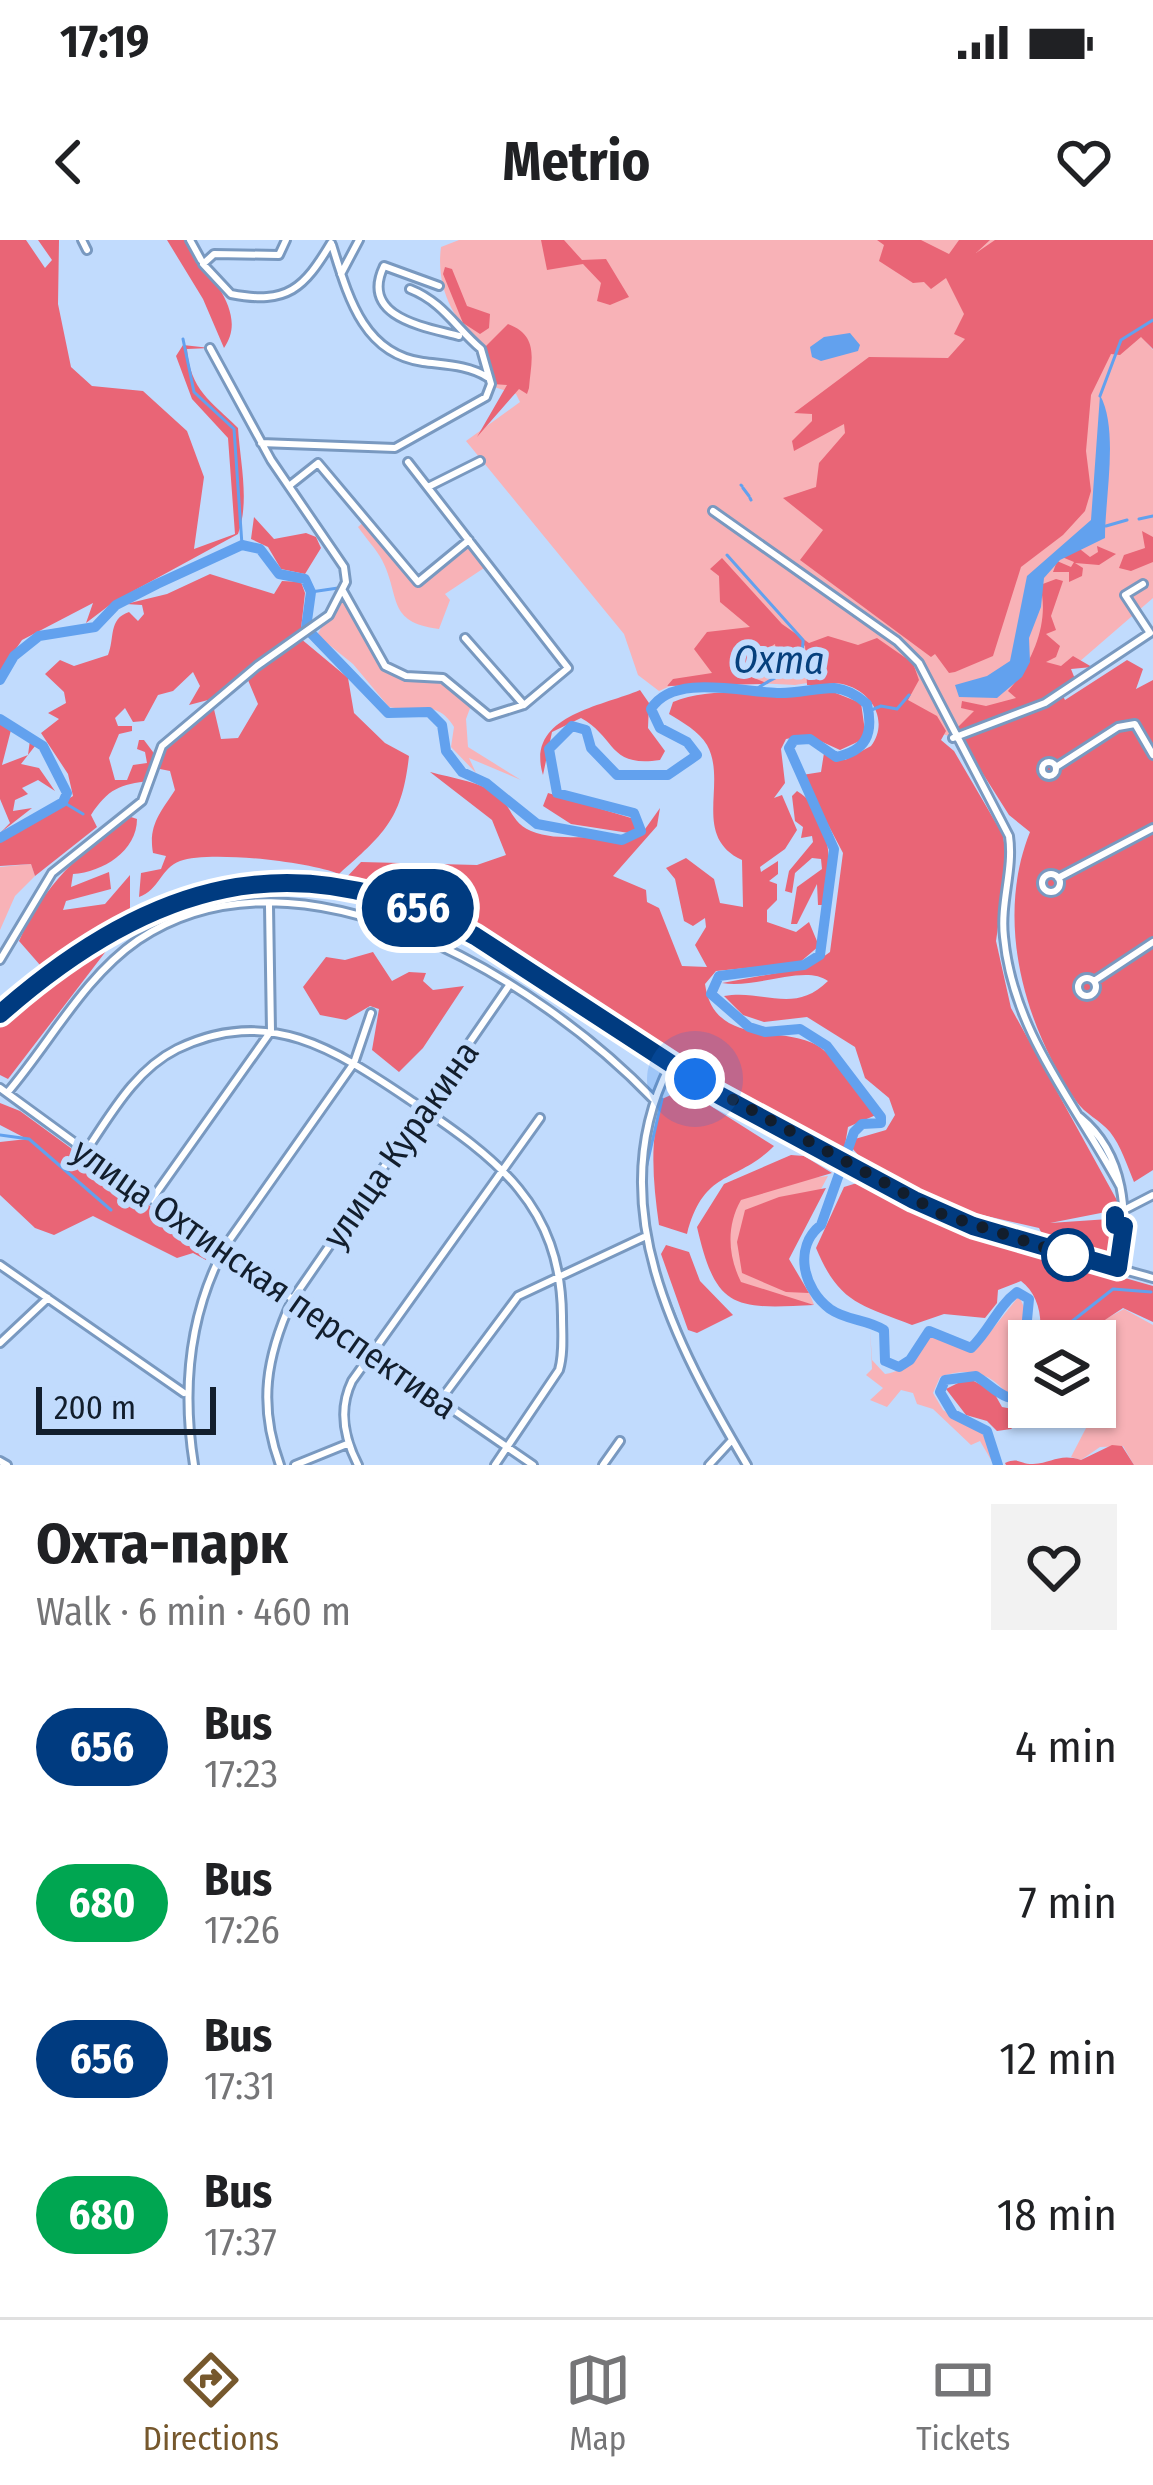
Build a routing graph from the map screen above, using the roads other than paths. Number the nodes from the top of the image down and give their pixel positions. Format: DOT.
graph roads {
  1 [pos="82,240"];
  2 [pos="190,240"];
  3 [pos="286,240"];
  4 [pos="358,240"];
  5 [pos="331,242"];
  6 [pos="87,250"];
  7 [pos="203,263"];
  8 [pos="341,274"];
  9 [pos="439,286"];
  10 [pos="410,290"];
  11 [pos="462,337"];
  12 [pos="210,348"];
  13 [pos="490,379"];
  14 [pos="261,442"];
  15 [pos="481,461"];
  16 [pos="408,463"];
  17 [pos="289,486"];
  18 [pos="428,487"];
  19 [pos="713,511"];
  20 [pos="470,540"];
  21 [pos="1143,584"];
  22 [pos="343,591"];
  23 [pos="465,638"];
  24 [pos="524,705"];
  25 [pos="953,738"];
  26 [pos="1153,754"];
  27 [pos="1056,766"];
  28 [pos="1153,828"];
  29 [pos="1058,878"];
  30 [pos="268,904"];
  31 [pos="1153,942"];
  32 [pos="0,960"];
  33 [pos="1094,981"];
  34 [pos="508,987"];
  35 [pos="371,1013"];
  36 [pos="0,1014"];
  37 [pos="271,1031"];
  38 [pos="354,1063"];
  39 [pos="671,1064"];
  40 [pos="3,1090"];
  41 [pos="652,1099"];
  42 [pos="425,1111"];
  43 [pos="540,1118"];
  44 [pos="86,1151"];
  45 [pos="503,1166"];
  46 [pos="1153,1195"];
  47 [pos="152,1199"];
  48 [pos="1124,1210"];
  49 [pos="644,1237"];
  50 [pos="223,1251"];
  51 [pos="0,1265"];
  52 [pos="1118,1268"];
  53 [pos="562,1272"];
  54 [pos="1153,1278"];
  55 [pos="48,1298"];
  56 [pos="292,1300"];
  57 [pos="0,1343"];
  58 [pos="372,1354"];
  59 [pos="186,1394"];
  60 [pos="439,1402"];
  61 [pos="732,1439"];
  62 [pos="620,1441"];
  63 [pos="347,1444"];
  64 [pos="507,1448"];
  65 [pos="194,1465"];
  66 [pos="280,1465"];
  67 [pos="295,1465"];
  68 [pos="358,1465"];
  69 [pos="495,1465"];
  70 [pos="533,1465"];
  71 [pos="603,1465"];
  72 [pos="709,1465"];
  73 [pos="747,1465"];
  1 -- 6 [label="street"];
  2 -- 7 [label="street"];
  3 -- 7 [label="street"];
  4 -- 8 [label="street"];
  5 -- 7 [label="street"];
  5 -- 8 [label="street"];
  8 -- 13 [label="street"];
  9 -- 11 [label="street"];
  10 -- 11 [label="street"];
  11 -- 13 [label="street"];
  12 -- 14 [label="street"];
  13 -- 14 [label="street"];
  14 -- 17 [label="street"];
  15 -- 18 [label="street"];
  16 -- 18 [label="street"];
  17 -- 20 [label="street"];
  17 -- 22 [label="street"];
  18 -- 20 [label="street"];
  19 -- 25 [label="street"];
  20 -- 24 [label="street"];
  21 -- 25 [label="street"];
  22 -- 24 [label="street"];
  22 -- 32 [label="street"];
  23 -- 24 [label="street"];
  25 -- 48 [label="street"];
  26 -- 27 [label="street"];
  28 -- 29 [label="street"];
  30 -- 34 [label="street"];
  30 -- 37 [label="street"];
  30 -- 40 [label="street"];
  31 -- 33 [label="street"];
  34 -- 41 [label="street"];
  34 -- 42 [label="street, улица Куракина"];
  35 -- 38 [label="street"];
  36 -- 39 [label="street"];
  37 -- 38 [label="street"];
  37 -- 44 [label="street"];
  37 -- 47 [label="street"];
  38 -- 42 [label="street"];
  38 -- 50 [label="street"];
  39 -- 41 [label="street"];
  39 -- 52 [label="street"];
  40 -- 44 [label="street, улица Охтинская перспектива"];
  41 -- 49 [label="street"];
  42 -- 45 [label="street"];
  42 -- 56 [label="street, улица Куракина"];
  43 -- 45 [label="street"];
  44 -- 47 [label="street, улица Охтинская перспектива"];
  45 -- 53 [label="street"];
  45 -- 58 [label="street"];
  46 -- 48 [label="street"];
  47 -- 50 [label="street, улица Охтинская перспектива"];
  48 -- 52 [label="street"];
  49 -- 53 [label="street"];
  49 -- 61 [label="street"];
  50 -- 56 [label="street, улица Охтинская перспектива"];
  50 -- 59 [label="street"];
  51 -- 55 [label="street"];
  52 -- 54 [label="street"];
  53 -- 60 [label="street"];
  53 -- 64 [label="street"];
  55 -- 57 [label="street"];
  55 -- 59 [label="street"];
  56 -- 58 [label="street, улица Охтинская перспектива"];
  56 -- 66 [label="street, улица Куракина"];
  58 -- 60 [label="street, улица Охтинская перспектива"];
  58 -- 63 [label="street"];
  59 -- 65 [label="street"];
  60 -- 64 [label="street, улица Охтинская перспектива"];
  61 -- 72 [label="street"];
  61 -- 73 [label="street"];
  62 -- 71 [label="street"];
  63 -- 67 [label="street"];
  63 -- 68 [label="street"];
  64 -- 69 [label="street"];
  64 -- 70 [label="street, улица Охтинская перспектива"];
}
